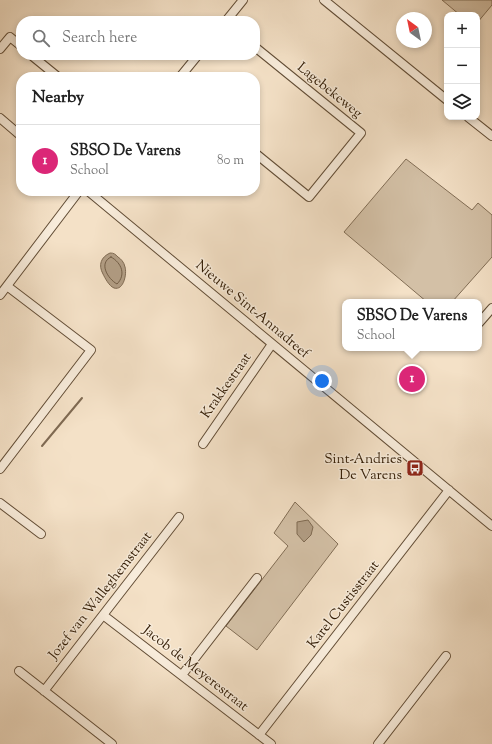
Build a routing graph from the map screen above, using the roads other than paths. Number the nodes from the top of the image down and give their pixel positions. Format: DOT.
graph roads {
  1 [pos="243,0"];
  2 [pos="324,0"];
  3 [pos="230,16"];
  4 [pos="16,42"];
  5 [pos="0,49"];
  6 [pos="260,52"];
  7 [pos="38,60"];
  8 [pos="194,60"];
  9 [pos="52,72"];
  10 [pos="184,72"];
  11 [pos="444,98"];
  12 [pos="0,118"];
  13 [pos="472,120"];
  14 [pos="16,132"];
  15 [pos="492,136"];
  16 [pos="260,157"];
  17 [pos="75,196"];
  18 [pos="96,196"];
  19 [pos="7,286"];
  20 [pos="0,295"];
  21 [pos="492,308"];
  22 [pos="482,320"];
  23 [pos="272,344"];
  24 [pos="202,444"];
  25 [pos="0,469"];
  26 [pos="449,490"];
  27 [pos="0,503"];
  28 [pos="179,517"];
  29 [pos="492,526"];
  30 [pos="41,534"];
  31 [pos="257,578"];
  32 [pos="103,615"];
  33 [pos="446,656"];
  34 [pos="19,671"];
  35 [pos="182,675"];
  36 [pos="44,691"];
  37 [pos="259,735"];
  38 [pos="112,744"];
  39 [pos="271,744"];
  40 [pos="378,744"];
  1 -- 3 [label="street"];
  2 -- 11 [label="street"];
  4 -- 5 [label="street"];
  6 -- 16 [label="street, Lagebekeweg"];
  7 -- 9 [label="street"];
  8 -- 10 [label="street"];
  12 -- 14 [label="street"];
  13 -- 15 [label="street"];
  17 -- 19 [label="street"];
  18 -- 23 [label="street, Nieuwe Sint-Annadreef"];
  19 -- 20 [label="street"];
  19 -- 25 [label="street"];
  21 -- 22 [label="street"];
  23 -- 24 [label="street, Krakkestraat"];
  23 -- 26 [label="street, Nieuwe Sint-Annadreef"];
  26 -- 29 [label="street, Nieuwe Sint-Annadreef"];
  26 -- 37 [label="street, Karel Custisstraat"];
  27 -- 30 [label="street"];
  28 -- 32 [label="street, Jozef van Walleghemstraat"];
  31 -- 35 [label="street"];
  32 -- 35 [label="street, Jacob de Meyerestraat"];
  32 -- 36 [label="street, Jozef van Walleghemstraat"];
  33 -- 40 [label="street"];
  34 -- 36 [label="street"];
  35 -- 37 [label="street, Jacob de Meyerestraat"];
  36 -- 38 [label="street"];
  37 -- 39 [label="street, Jacob de Meyerestraat"];
}
